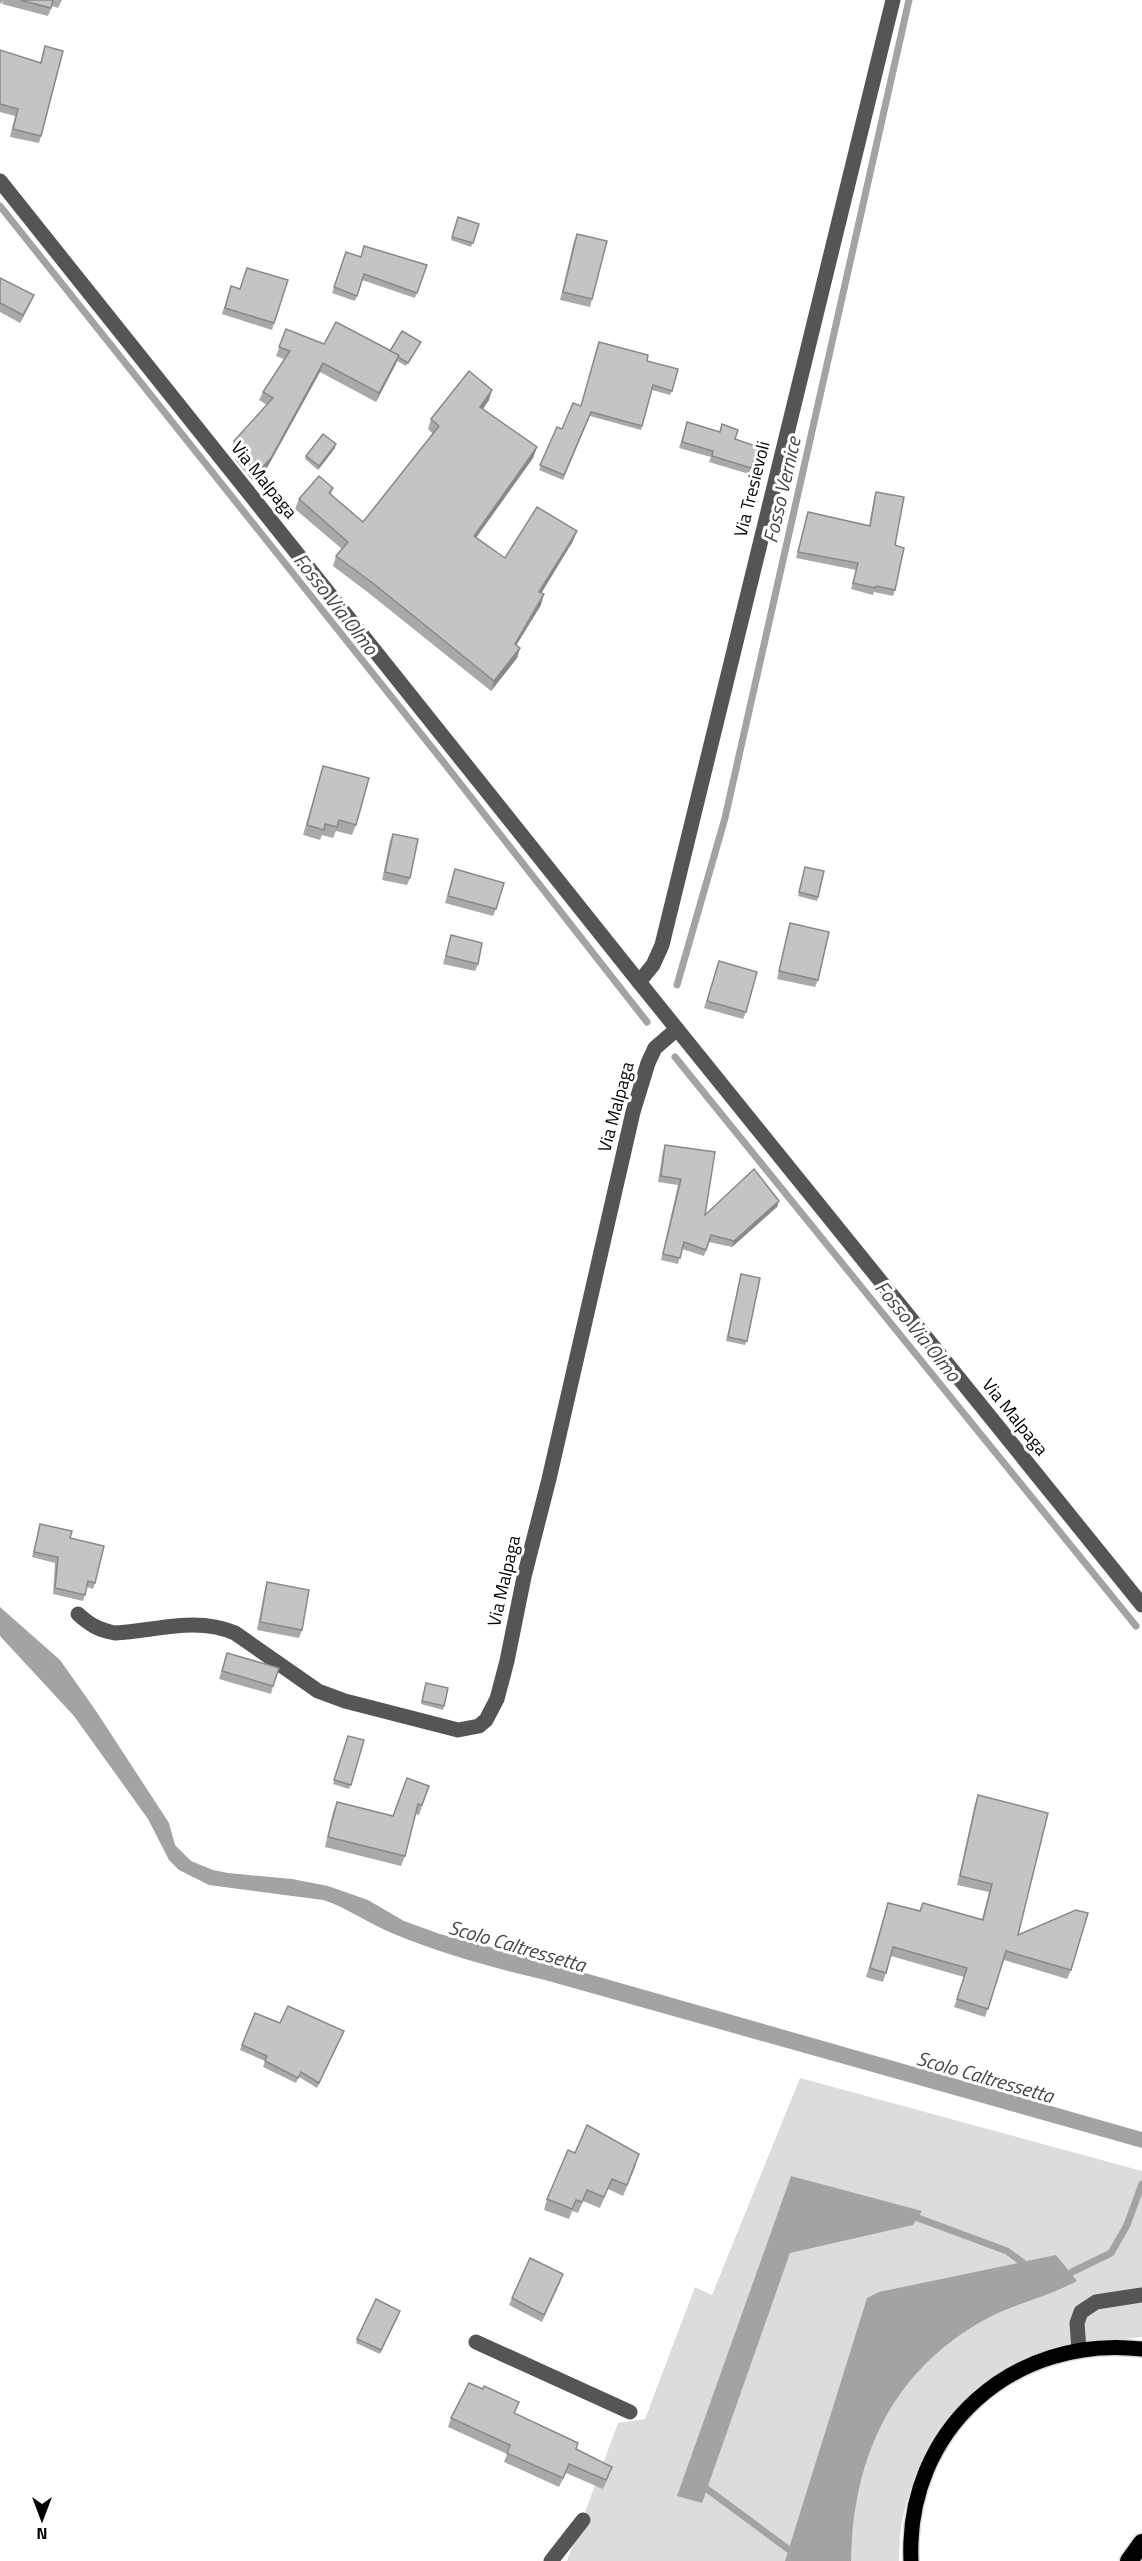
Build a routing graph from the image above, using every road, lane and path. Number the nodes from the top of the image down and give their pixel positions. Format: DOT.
graph roads {
  1 [pos="893,0"];
  2 [pos="0,181"];
  3 [pos="639,982"];
  4 [pos="676,1029"];
  5 [pos="1142,1605"];
  6 [pos="78,1614"];
  7 [pos="1142,2295"];
  8 [pos="476,2342"];
  9 [pos="1142,2349"];
  10 [pos="1079,2350"];
  11 [pos="630,2412"];
  12 [pos="583,2520"];
  13 [pos="1142,2542"];
  14 [pos="550,2561"];
  15 [pos="910,2561"];
  16 [pos="1130,2561"];
  1 -- 3 [label="street, Via Tresievoli"];
  2 -- 3 [label="street, Via Malpaga"];
  3 -- 4 [label="street, Via Malpaga"];
  4 -- 5 [label="street, Via Malpaga"];
  4 -- 6 [label="street, Via Malpaga"];
  7 -- 10 [label="street"];
  8 -- 11 [label="street"];
  9 -- 10 [label="main road"];
  10 -- 15 [label="main road"];
  12 -- 14 [label="street"];
  13 -- 16 [label="highway"];
}
